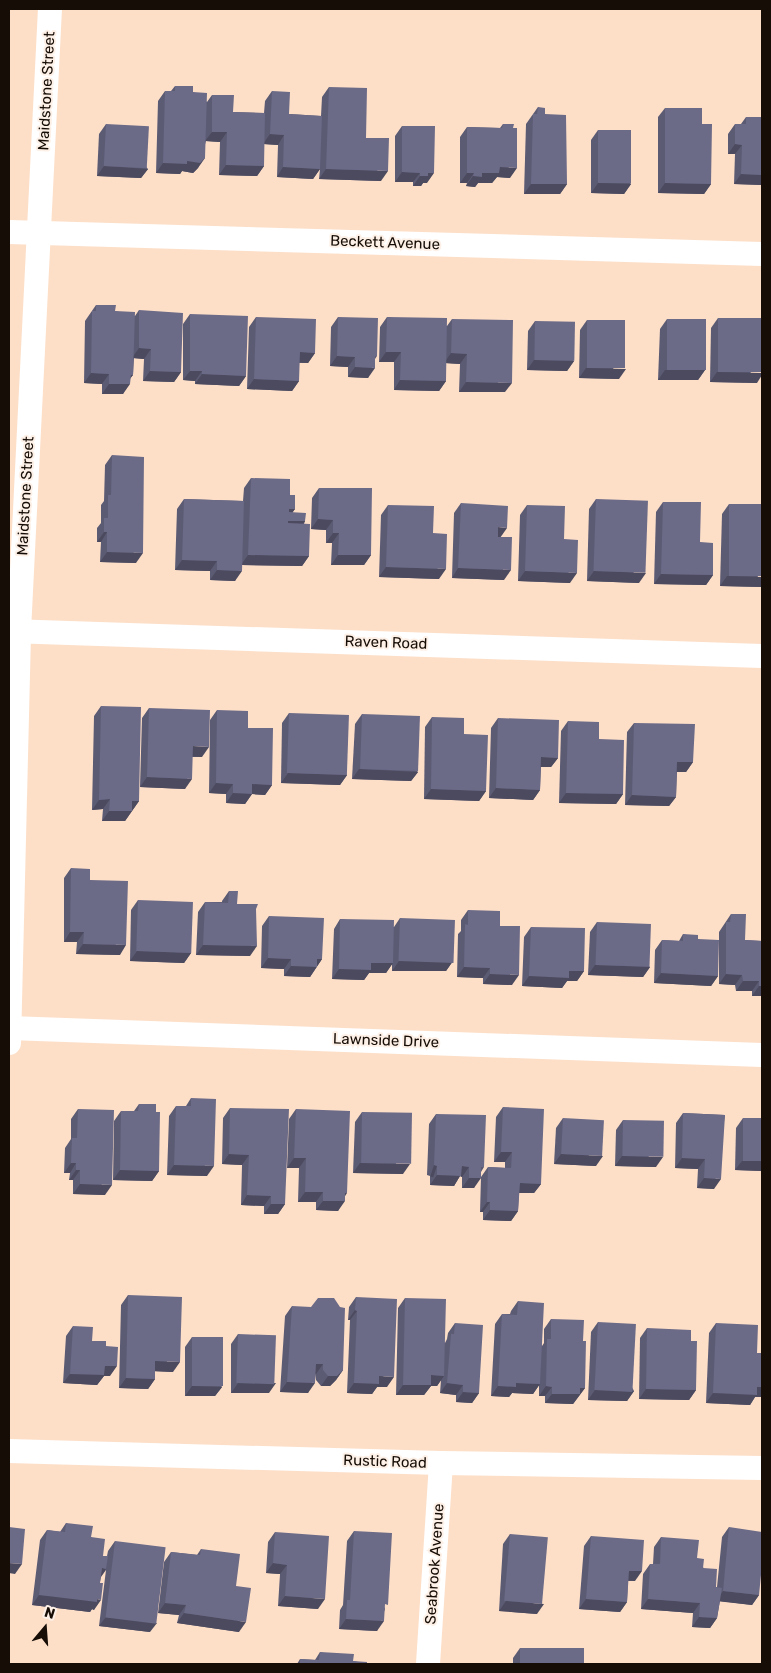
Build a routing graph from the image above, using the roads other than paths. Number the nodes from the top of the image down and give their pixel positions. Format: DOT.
graph roads {
  1 [pos="50,9"];
  2 [pos="9,232"];
  3 [pos="40,233"];
  4 [pos="762,254"];
  5 [pos="14,631"];
  6 [pos="762,656"];
  7 [pos="9,1028"];
  8 [pos="9,1043"];
  9 [pos="762,1055"];
  10 [pos="9,1451"];
  11 [pos="441,1464"];
  12 [pos="762,1468"];
  13 [pos="428,1664"];
  1 -- 3 [label="street, Maidstone Street"];
  2 -- 3 [label="street, Beckett Avenue"];
  3 -- 4 [label="street, Beckett Avenue"];
  3 -- 5 [label="street, Maidstone Street"];
  5 -- 6 [label="street, Raven Road"];
  5 -- 7 [label="street, Maidstone Street"];
  7 -- 8 [label="street, Maidstone Street"];
  7 -- 9 [label="street, Lawnside Drive"];
  10 -- 11 [label="street, Rustic Road"];
  11 -- 12 [label="street, Rustic Road"];
  11 -- 13 [label="street, Seabrook Avenue"];
}
